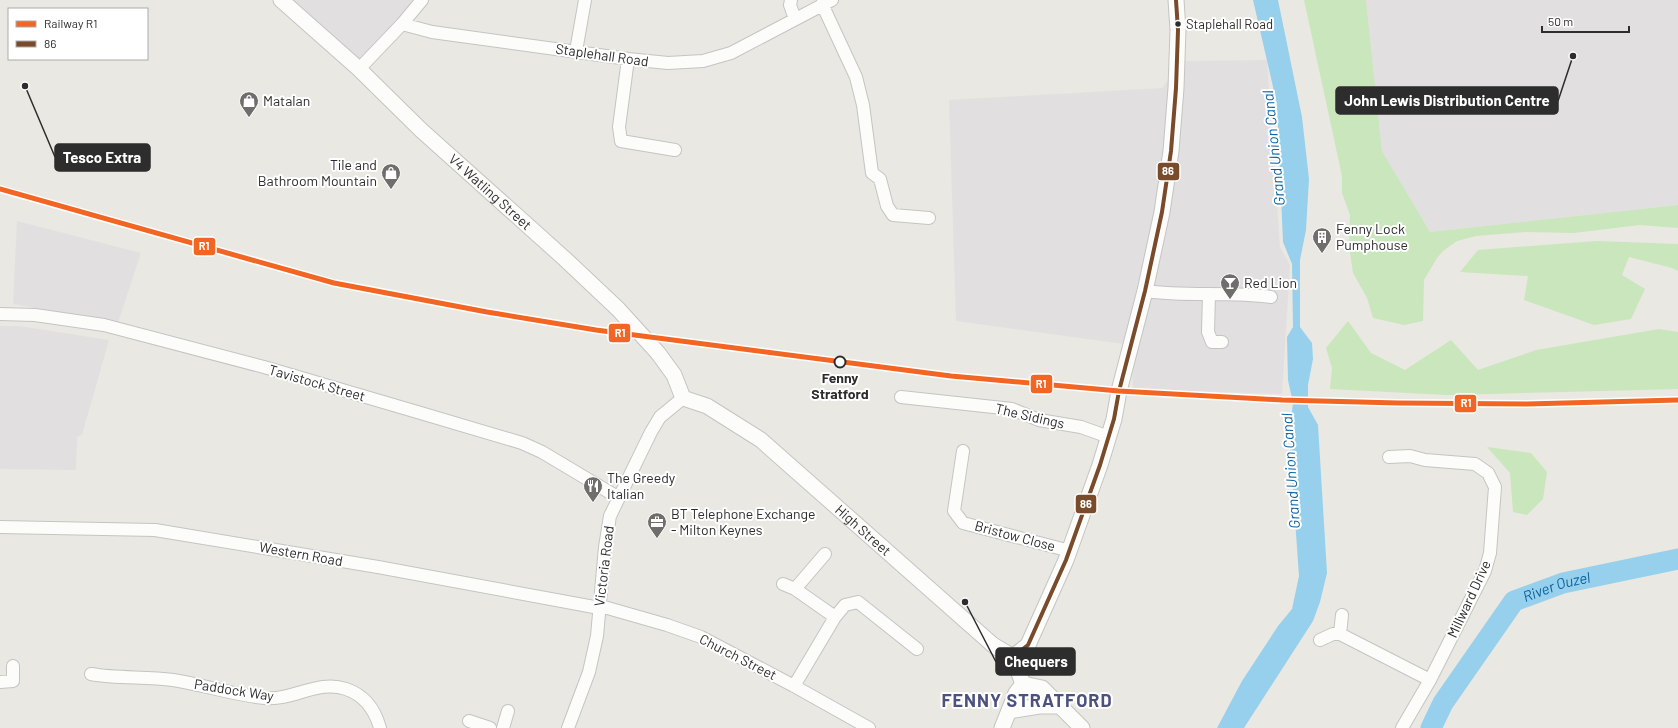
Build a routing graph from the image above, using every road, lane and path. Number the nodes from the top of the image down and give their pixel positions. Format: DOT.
graph roads {
  1 [pos="282,0"];
  2 [pos="422,0"];
  3 [pos="585,0"];
  4 [pos="791,0"];
  5 [pos="1176,0"];
  6 [pos="827,2"];
  7 [pos="795,19"];
  8 [pos="402,24"];
  9 [pos="576,51"];
  10 [pos="628,59"];
  11 [pos="359,68"];
  12 [pos="675,150"];
  13 [pos="929,218"];
  14 [pos="1145,291"];
  15 [pos="1209,294"];
  16 [pos="1271,297"];
  17 [pos="0,314"];
  18 [pos="1222,342"];
  19 [pos="901,397"];
  20 [pos="682,398"];
  21 [pos="1109,437"];
  22 [pos="963,451"];
  23 [pos="1389,457"];
  24 [pos="619,498"];
  25 [pos="0,527"];
  26 [pos="1070,551"];
  27 [pos="825,554"];
  28 [pos="783,584"];
  29 [pos="795,589"];
  30 [pos="599,606"];
  31 [pos="1342,614"];
  32 [pos="835,617"];
  33 [pos="1340,634"];
  34 [pos="1320,640"];
  35 [pos="917,649"];
  36 [pos="1013,657"];
  37 [pos="13,666"];
  38 [pos="91,674"];
  39 [pos="1430,680"];
  40 [pos="0,682"];
  41 [pos="1023,684"];
  42 [pos="794,686"];
  43 [pos="1061,706"];
  44 [pos="508,711"];
  45 [pos="1009,711"];
  46 [pos="469,722"];
  47 [pos="380,728"];
  48 [pos="490,728"];
  49 [pos="503,728"];
  50 [pos="568,728"];
  51 [pos="869,728"];
  52 [pos="1002,728"];
  53 [pos="1082,728"];
  54 [pos="1402,728"];
  1 -- 11 [label="street, V4 Watling Street"];
  2 -- 8 [label="street"];
  3 -- 9 [label="street"];
  4 -- 7 [label="street"];
  5 -- 14 [label="street"];
  6 -- 7 [label="street, Staplehall Road"];
  6 -- 13 [label="street"];
  7 -- 10 [label="street, Staplehall Road"];
  8 -- 9 [label="street, Staplehall Road"];
  8 -- 11 [label="street"];
  9 -- 10 [label="street, Staplehall Road"];
  10 -- 12 [label="street"];
  11 -- 20 [label="street, V4 Watling Street"];
  14 -- 15 [label="street"];
  14 -- 21 [label="street"];
  15 -- 16 [label="street"];
  15 -- 18 [label="street"];
  17 -- 24 [label="street, Tavistock Street"];
  19 -- 21 [label="street, The Sidings"];
  20 -- 24 [label="street, Victoria Road"];
  20 -- 36 [label="street, High Street"];
  21 -- 26 [label="street"];
  22 -- 26 [label="street, Bristow Close"];
  23 -- 39 [label="street, Millward Drive"];
  24 -- 30 [label="street, Victoria Road"];
  25 -- 30 [label="street, Western Road"];
  26 -- 36 [label="street"];
  27 -- 29 [label="street"];
  28 -- 29 [label="street"];
  29 -- 32 [label="street"];
  30 -- 42 [label="street, Church Street"];
  30 -- 50 [label="street, Victoria Road"];
  31 -- 33 [label="street"];
  32 -- 35 [label="street"];
  32 -- 42 [label="street"];
  33 -- 34 [label="street"];
  33 -- 39 [label="street"];
  36 -- 41 [label="street"];
  37 -- 40 [label="street"];
  38 -- 47 [label="street, Paddock Way"];
  39 -- 54 [label="street, Millward Drive"];
  41 -- 43 [label="street"];
  41 -- 45 [label="street"];
  42 -- 51 [label="street, Church Street"];
  43 -- 45 [label="street"];
  43 -- 53 [label="street"];
  44 -- 49 [label="street"];
  45 -- 52 [label="street"];
  46 -- 48 [label="street"];
}
